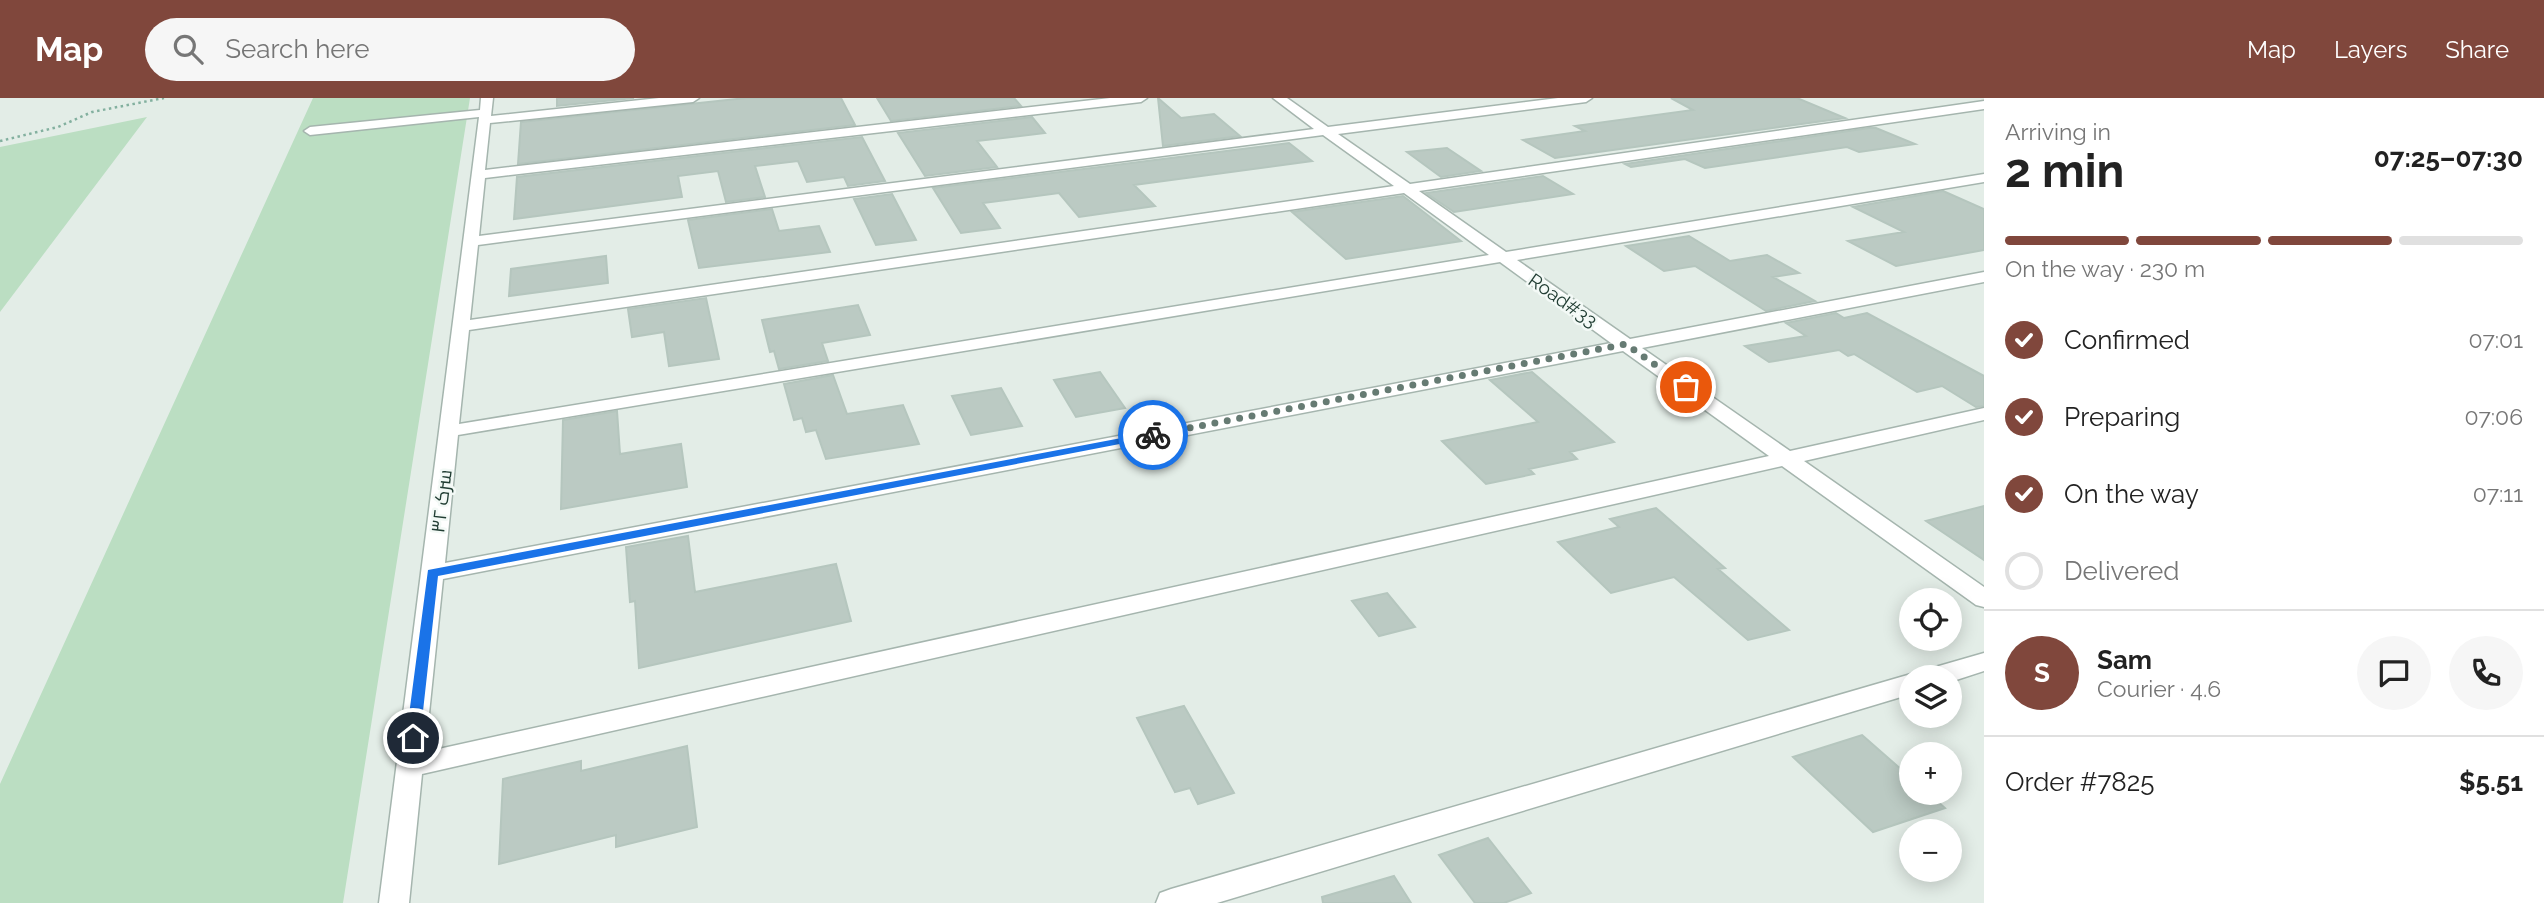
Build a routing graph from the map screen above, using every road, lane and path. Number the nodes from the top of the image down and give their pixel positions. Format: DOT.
graph roads {
  1 [pos="164,98"];
  2 [pos="693,98"];
  3 [pos="1141,98"];
  4 [pos="1279,98"];
  5 [pos="1586,98"];
  6 [pos="1984,105"];
  7 [pos="486,110"];
  8 [pos="310,131"];
  9 [pos="1325,131"];
  10 [pos="0,141"];
  11 [pos="478,174"];
  12 [pos="1984,178"];
  13 [pos="1406,188"];
  14 [pos="471,241"];
  15 [pos="1501,256"];
  16 [pos="1984,277"];
  17 [pos="461,326"];
  18 [pos="1626,344"];
  19 [pos="1984,414"];
  20 [pos="449,431"];
  21 [pos="1788,459"];
  22 [pos="432,573"];
  23 [pos="1984,599"];
  24 [pos="1984,662"];
  25 [pos="1962,669"];
  26 [pos="1899,688"];
  27 [pos="410,766"];
  28 [pos="394,903"];
  29 [pos="1171,903"];
  1 -- 10 [label="path"];
  2 -- 7 [label="street"];
  3 -- 11 [label="street"];
  4 -- 9 [label="street, Road#33"];
  5 -- 9 [label="street"];
  6 -- 13 [label="street"];
  7 -- 8 [label="street"];
  7 -- 11 [label="street, سرک ۳۲"];
  9 -- 13 [label="street, Road#33"];
  9 -- 14 [label="street"];
  11 -- 14 [label="street, سرک ۳۲"];
  12 -- 15 [label="street"];
  13 -- 15 [label="street, Road#33"];
  13 -- 17 [label="street"];
  14 -- 17 [label="street, سرک ۳۲"];
  15 -- 18 [label="street, Road#33"];
  15 -- 20 [label="street"];
  16 -- 18 [label="street"];
  17 -- 20 [label="street, سرک ۳۲"];
  18 -- 21 [label="street, Road#33"];
  18 -- 22 [label="street"];
  19 -- 21 [label="street"];
  20 -- 22 [label="street, سرک ۳۲"];
  21 -- 23 [label="street, Road#33"];
  21 -- 27 [label="street"];
  22 -- 27 [label="street, سرک ۳۲"];
  24 -- 25 [label="street"];
  26 -- 29 [label="street"];
  27 -- 28 [label="street, سرک ۳۲"];
}
